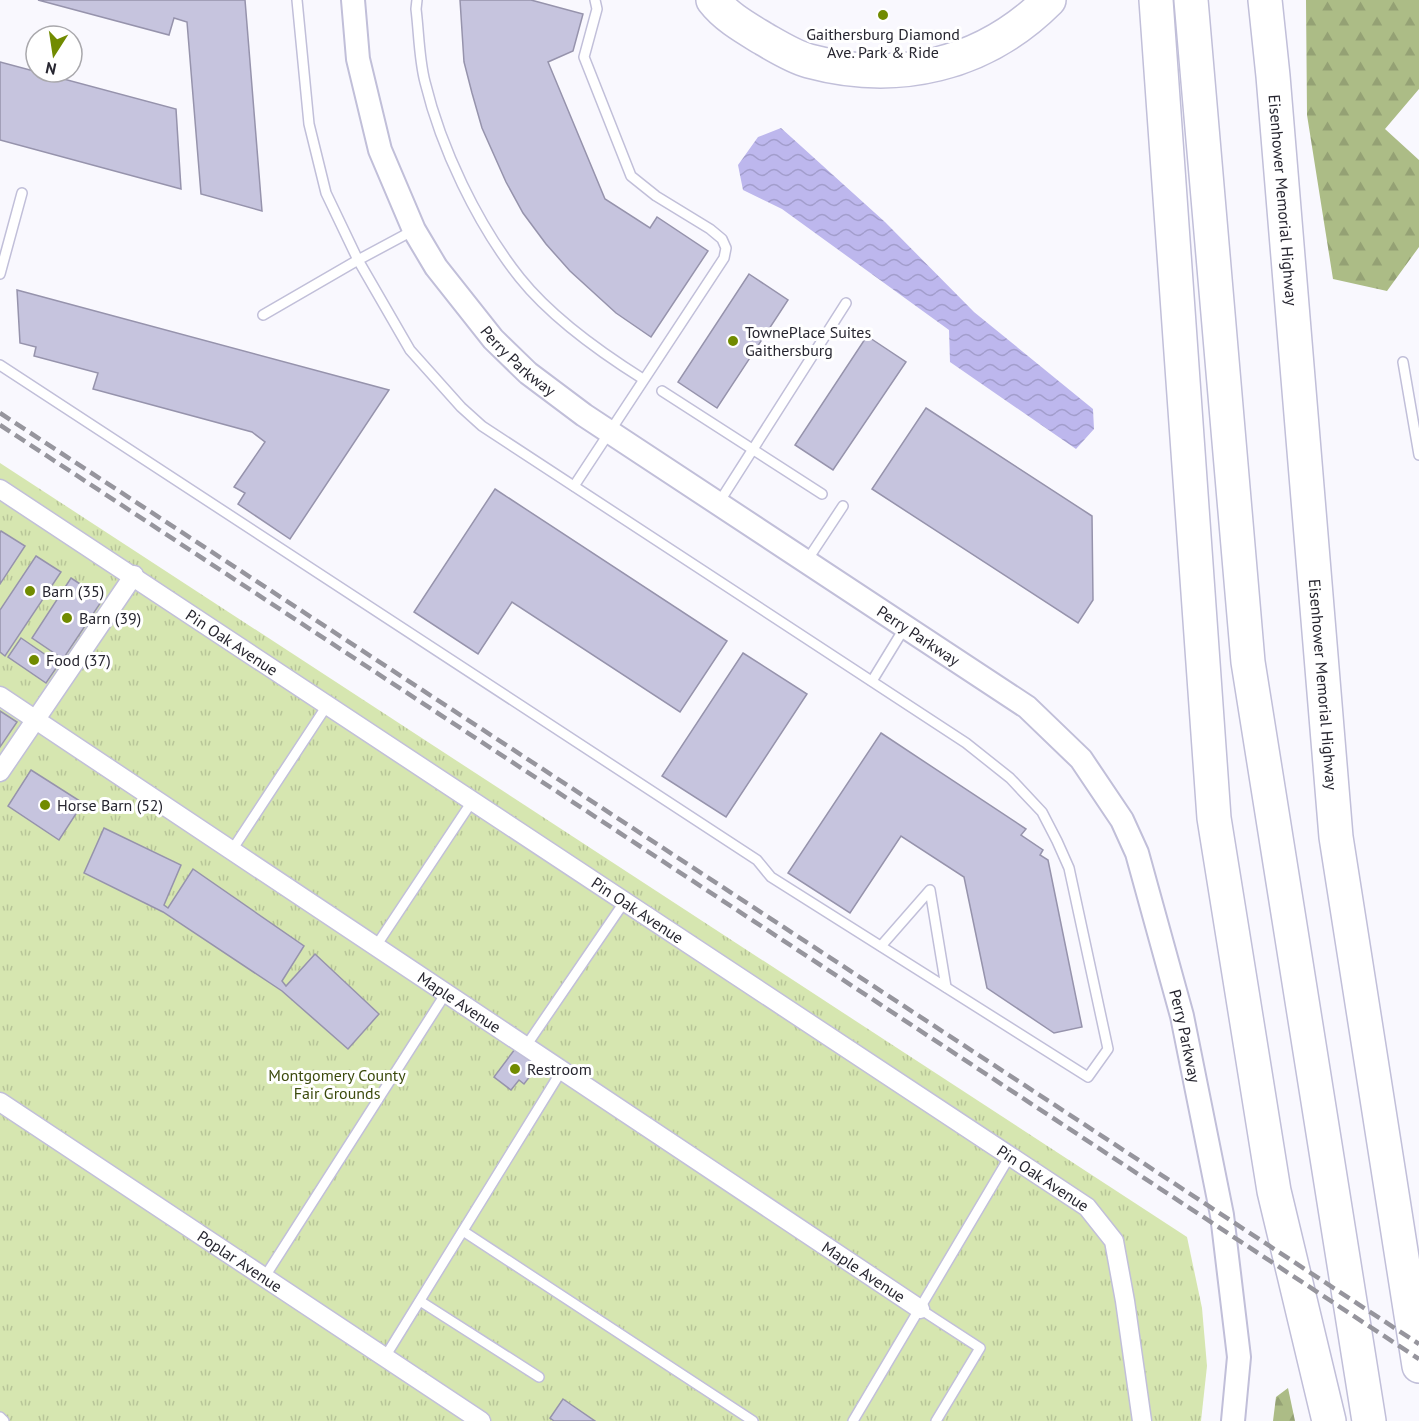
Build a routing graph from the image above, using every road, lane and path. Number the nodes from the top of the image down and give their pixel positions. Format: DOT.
graph roads {
  1 [pos="297,0"];
  2 [pos="353,0"];
  3 [pos="417,0"];
  4 [pos="595,0"];
  5 [pos="713,0"];
  6 [pos="1049,0"];
  7 [pos="1156,0"];
  8 [pos="1191,0"];
  9 [pos="1264,0"];
  10 [pos="22,193"];
  11 [pos="414,230"];
  12 [pos="358,260"];
  13 [pos="0,274"];
  14 [pos="846,303"];
  15 [pos="263,315"];
  16 [pos="1403,362"];
  17 [pos="0,365"];
  18 [pos="643,378"];
  19 [pos="662,391"];
  20 [pos="609,432"];
  21 [pos="753,449"];
  22 [pos="1419,455"];
  23 [pos="574,486"];
  24 [pos="0,489"];
  25 [pos="822,494"];
  26 [pos="718,504"];
  27 [pos="843,506"];
  28 [pos="806,562"];
  29 [pos="134,575"];
  30 [pos="905,627"];
  31 [pos="872,681"];
  32 [pos="0,696"];
  33 [pos="328,704"];
  34 [pos="36,720"];
  35 [pos="0,772"];
  36 [pos="473,800"];
  37 [pos="232,850"];
  38 [pos="625,901"];
  39 [pos="376,946"];
  40 [pos="880,946"];
  41 [pos="946,987"];
  42 [pos="446,993"];
  43 [pos="526,1046"];
  44 [pos="562,1070"];
  45 [pos="1,1106"];
  46 [pos="1010,1156"];
  47 [pos="463,1231"];
  48 [pos="264,1278"];
  49 [pos="420,1301"];
  50 [pos="920,1309"];
  51 [pos="385,1357"];
  52 [pos="1419,1366"];
  53 [pos="539,1377"];
  54 [pos="0,1417"];
  55 [pos="4,1421"];
  56 [pos="481,1421"];
  57 [pos="753,1421"];
  58 [pos="854,1421"];
  59 [pos="936,1421"];
  60 [pos="1142,1421"];
  61 [pos="1233,1421"];
  62 [pos="1329,1421"];
  63 [pos="1369,1421"];
  1 -- 12 [label="lane"];
  2 -- 11 [label="street, Perry Parkway"];
  3 -- 18 [label="lane"];
  4 -- 18 [label="lane"];
  5 -- 6 [label="highway"];
  7 -- 62 [label="highway"];
  8 -- 63 [label="highway"];
  9 -- 52 [label="highway, Eisenhower Memorial Highway"];
  10 -- 13 [label="lane"];
  11 -- 12 [label="lane"];
  11 -- 20 [label="street, Perry Parkway"];
  12 -- 15 [label="lane"];
  12 -- 23 [label="lane"];
  14 -- 21 [label="lane"];
  16 -- 22 [label="lane"];
  17 -- 40 [label="lane"];
  18 -- 20 [label="lane"];
  19 -- 21 [label="lane"];
  20 -- 23 [label="lane"];
  20 -- 26 [label="street, Perry Parkway"];
  21 -- 25 [label="lane"];
  21 -- 26 [label="lane"];
  23 -- 31 [label="lane"];
  24 -- 29 [label="street, Pin Oak Avenue"];
  26 -- 28 [label="street, Perry Parkway"];
  27 -- 28 [label="lane"];
  28 -- 30 [label="street, Perry Parkway"];
  29 -- 33 [label="street, Pin Oak Avenue"];
  29 -- 34 [label="street"];
  30 -- 31 [label="lane"];
  30 -- 61 [label="street, Perry Parkway"];
  31 -- 41 [label="lane"];
  32 -- 34 [label="street, Maple Avenue"];
  33 -- 36 [label="street, Pin Oak Avenue"];
  33 -- 37 [label="lane"];
  34 -- 35 [label="street"];
  34 -- 37 [label="street, Maple Avenue"];
  36 -- 38 [label="street, Pin Oak Avenue"];
  36 -- 39 [label="lane"];
  37 -- 39 [label="street, Maple Avenue"];
  38 -- 43 [label="lane"];
  38 -- 46 [label="street, Pin Oak Avenue"];
  39 -- 42 [label="street, Maple Avenue"];
  40 -- 41 [label="lane"];
  40 -- 41 [label="lane"];
  42 -- 43 [label="street, Maple Avenue"];
  42 -- 48 [label="lane"];
  43 -- 44 [label="street, Maple Avenue"];
  44 -- 47 [label="lane"];
  44 -- 50 [label="street, Maple Avenue"];
  45 -- 48 [label="street, Poplar Avenue"];
  46 -- 50 [label="lane"];
  46 -- 60 [label="street, Pin Oak Avenue"];
  47 -- 49 [label="lane"];
  47 -- 57 [label="lane"];
  48 -- 51 [label="street, Poplar Avenue"];
  49 -- 51 [label="lane"];
  49 -- 53 [label="lane"];
  50 -- 58 [label="lane"];
  50 -- 59 [label="lane"];
  51 -- 56 [label="street, Poplar Avenue"];
  54 -- 55 [label="lane"];
}
